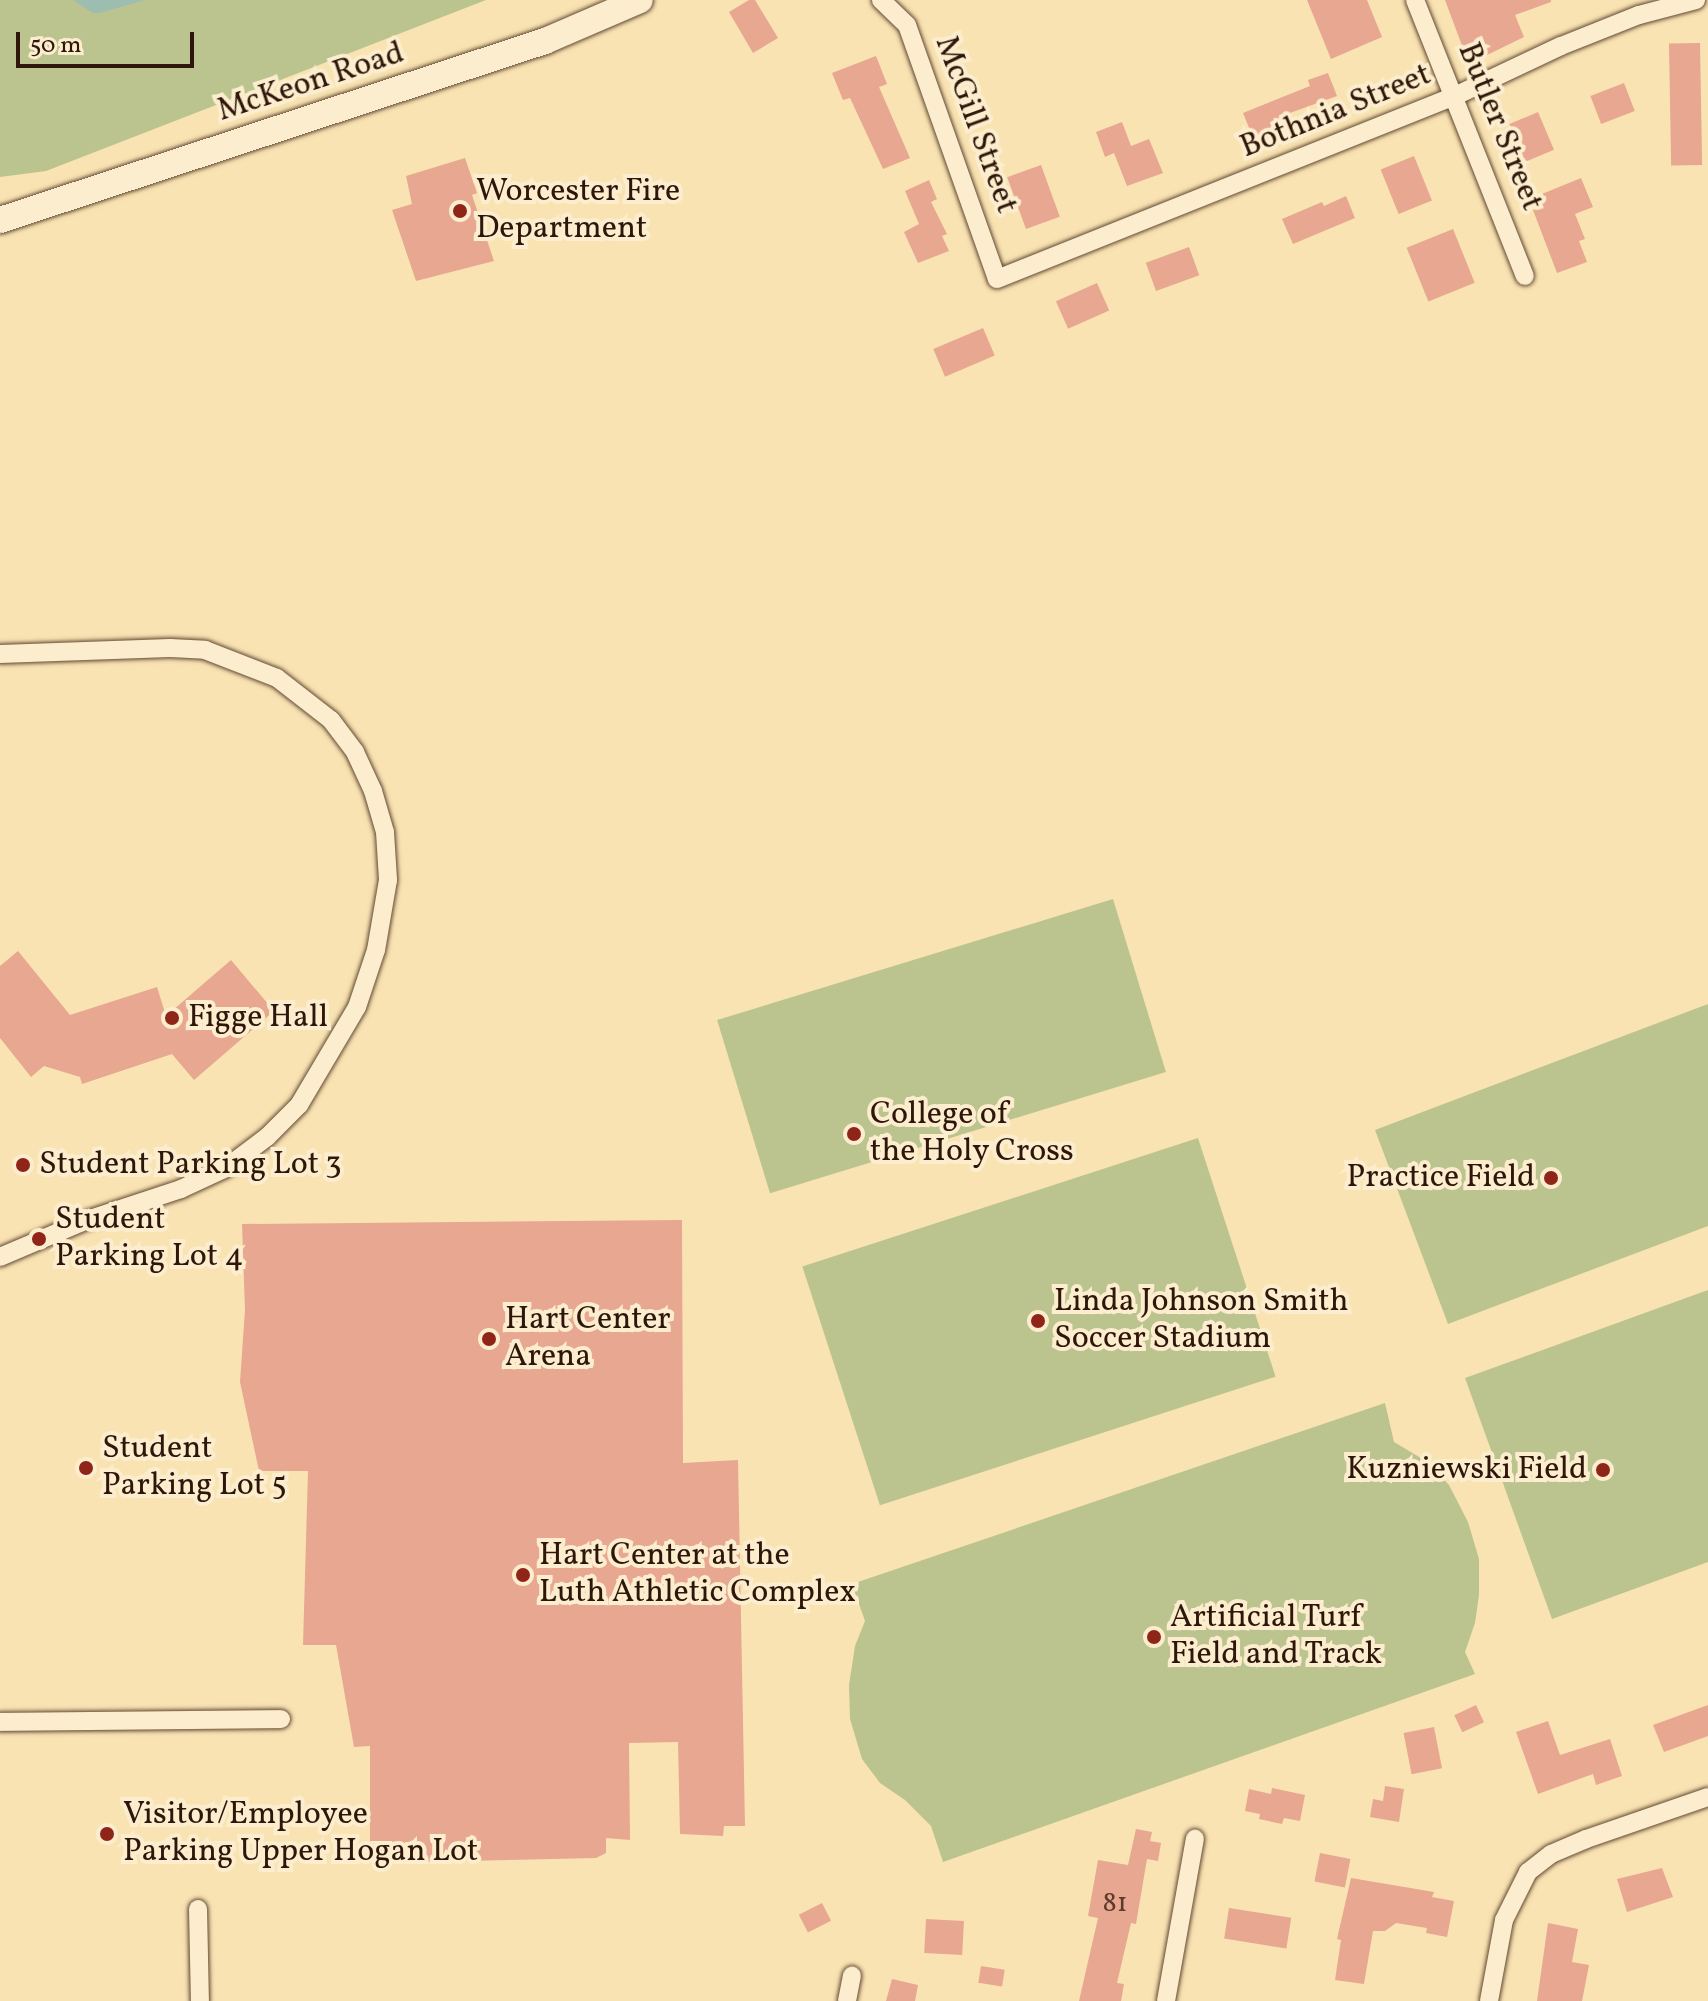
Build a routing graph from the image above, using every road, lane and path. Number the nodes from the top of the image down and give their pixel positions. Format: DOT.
graph roads {
  1 [pos="640,0"];
  2 [pos="881,0"];
  3 [pos="1415,0"];
  4 [pos="1696,0"];
  5 [pos="1455,96"];
  6 [pos="0,220"];
  7 [pos="1525,276"];
  8 [pos="997,279"];
  9 [pos="0,654"];
  10 [pos="0,1257"];
  11 [pos="281,1719"];
  12 [pos="0,1722"];
  13 [pos="1708,1797"];
  14 [pos="1195,1839"];
  15 [pos="198,1909"];
  16 [pos="852,1975"];
  17 [pos="200,2001"];
  18 [pos="847,2001"];
  19 [pos="1166,2001"];
  20 [pos="1489,2001"];
  1 -- 6 [label="main road, McKeon Road"];
  2 -- 8 [label="street, McGill Street"];
  3 -- 5 [label="street, Butler Street"];
  4 -- 5 [label="street, Bothnia Street"];
  5 -- 7 [label="street, Butler Street"];
  5 -- 8 [label="street, Bothnia Street"];
  9 -- 10 [label="street"];
  11 -- 12 [label="street"];
  13 -- 20 [label="street"];
  14 -- 19 [label="street"];
  15 -- 17 [label="street"];
  16 -- 18 [label="street"];
}
